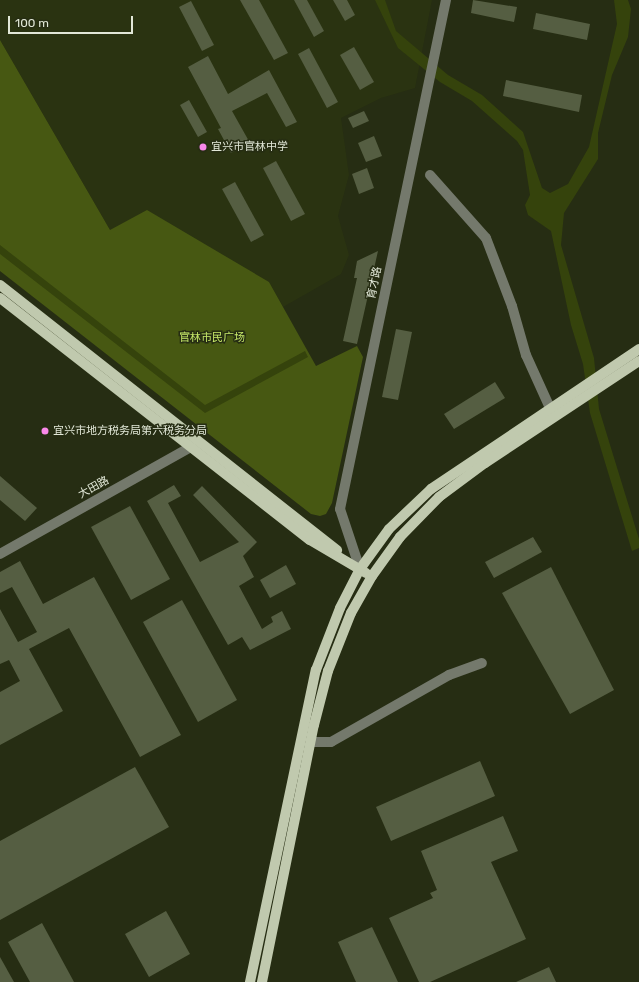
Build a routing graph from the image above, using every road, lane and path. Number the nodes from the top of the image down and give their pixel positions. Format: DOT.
graph roads {
  1 [pos="446,0"];
  2 [pos="430,175"];
  3 [pos="0,285"];
  4 [pos="0,298"];
  5 [pos="639,349"];
  6 [pos="639,361"];
  7 [pos="550,408"];
  8 [pos="194,443"];
  9 [pos="0,554"];
  10 [pos="360,569"];
  11 [pos="372,576"];
  12 [pos="482,664"];
  13 [pos="311,742"];
  14 [pos="250,982"];
  15 [pos="262,982"];
  1 -- 10 [label="street, 育才路"];
  2 -- 7 [label="street"];
  3 -- 8 [label="main road"];
  4 -- 8 [label="main road"];
  5 -- 7 [label="main road"];
  6 -- 11 [label="main road"];
  7 -- 10 [label="main road"];
  8 -- 9 [label="street, 大田路"];
  8 -- 10 [label="main road"];
  10 -- 11 [label="main road"];
  10 -- 14 [label="main road"];
  11 -- 13 [label="main road"];
  12 -- 13 [label="street"];
  13 -- 15 [label="main road"];
}
